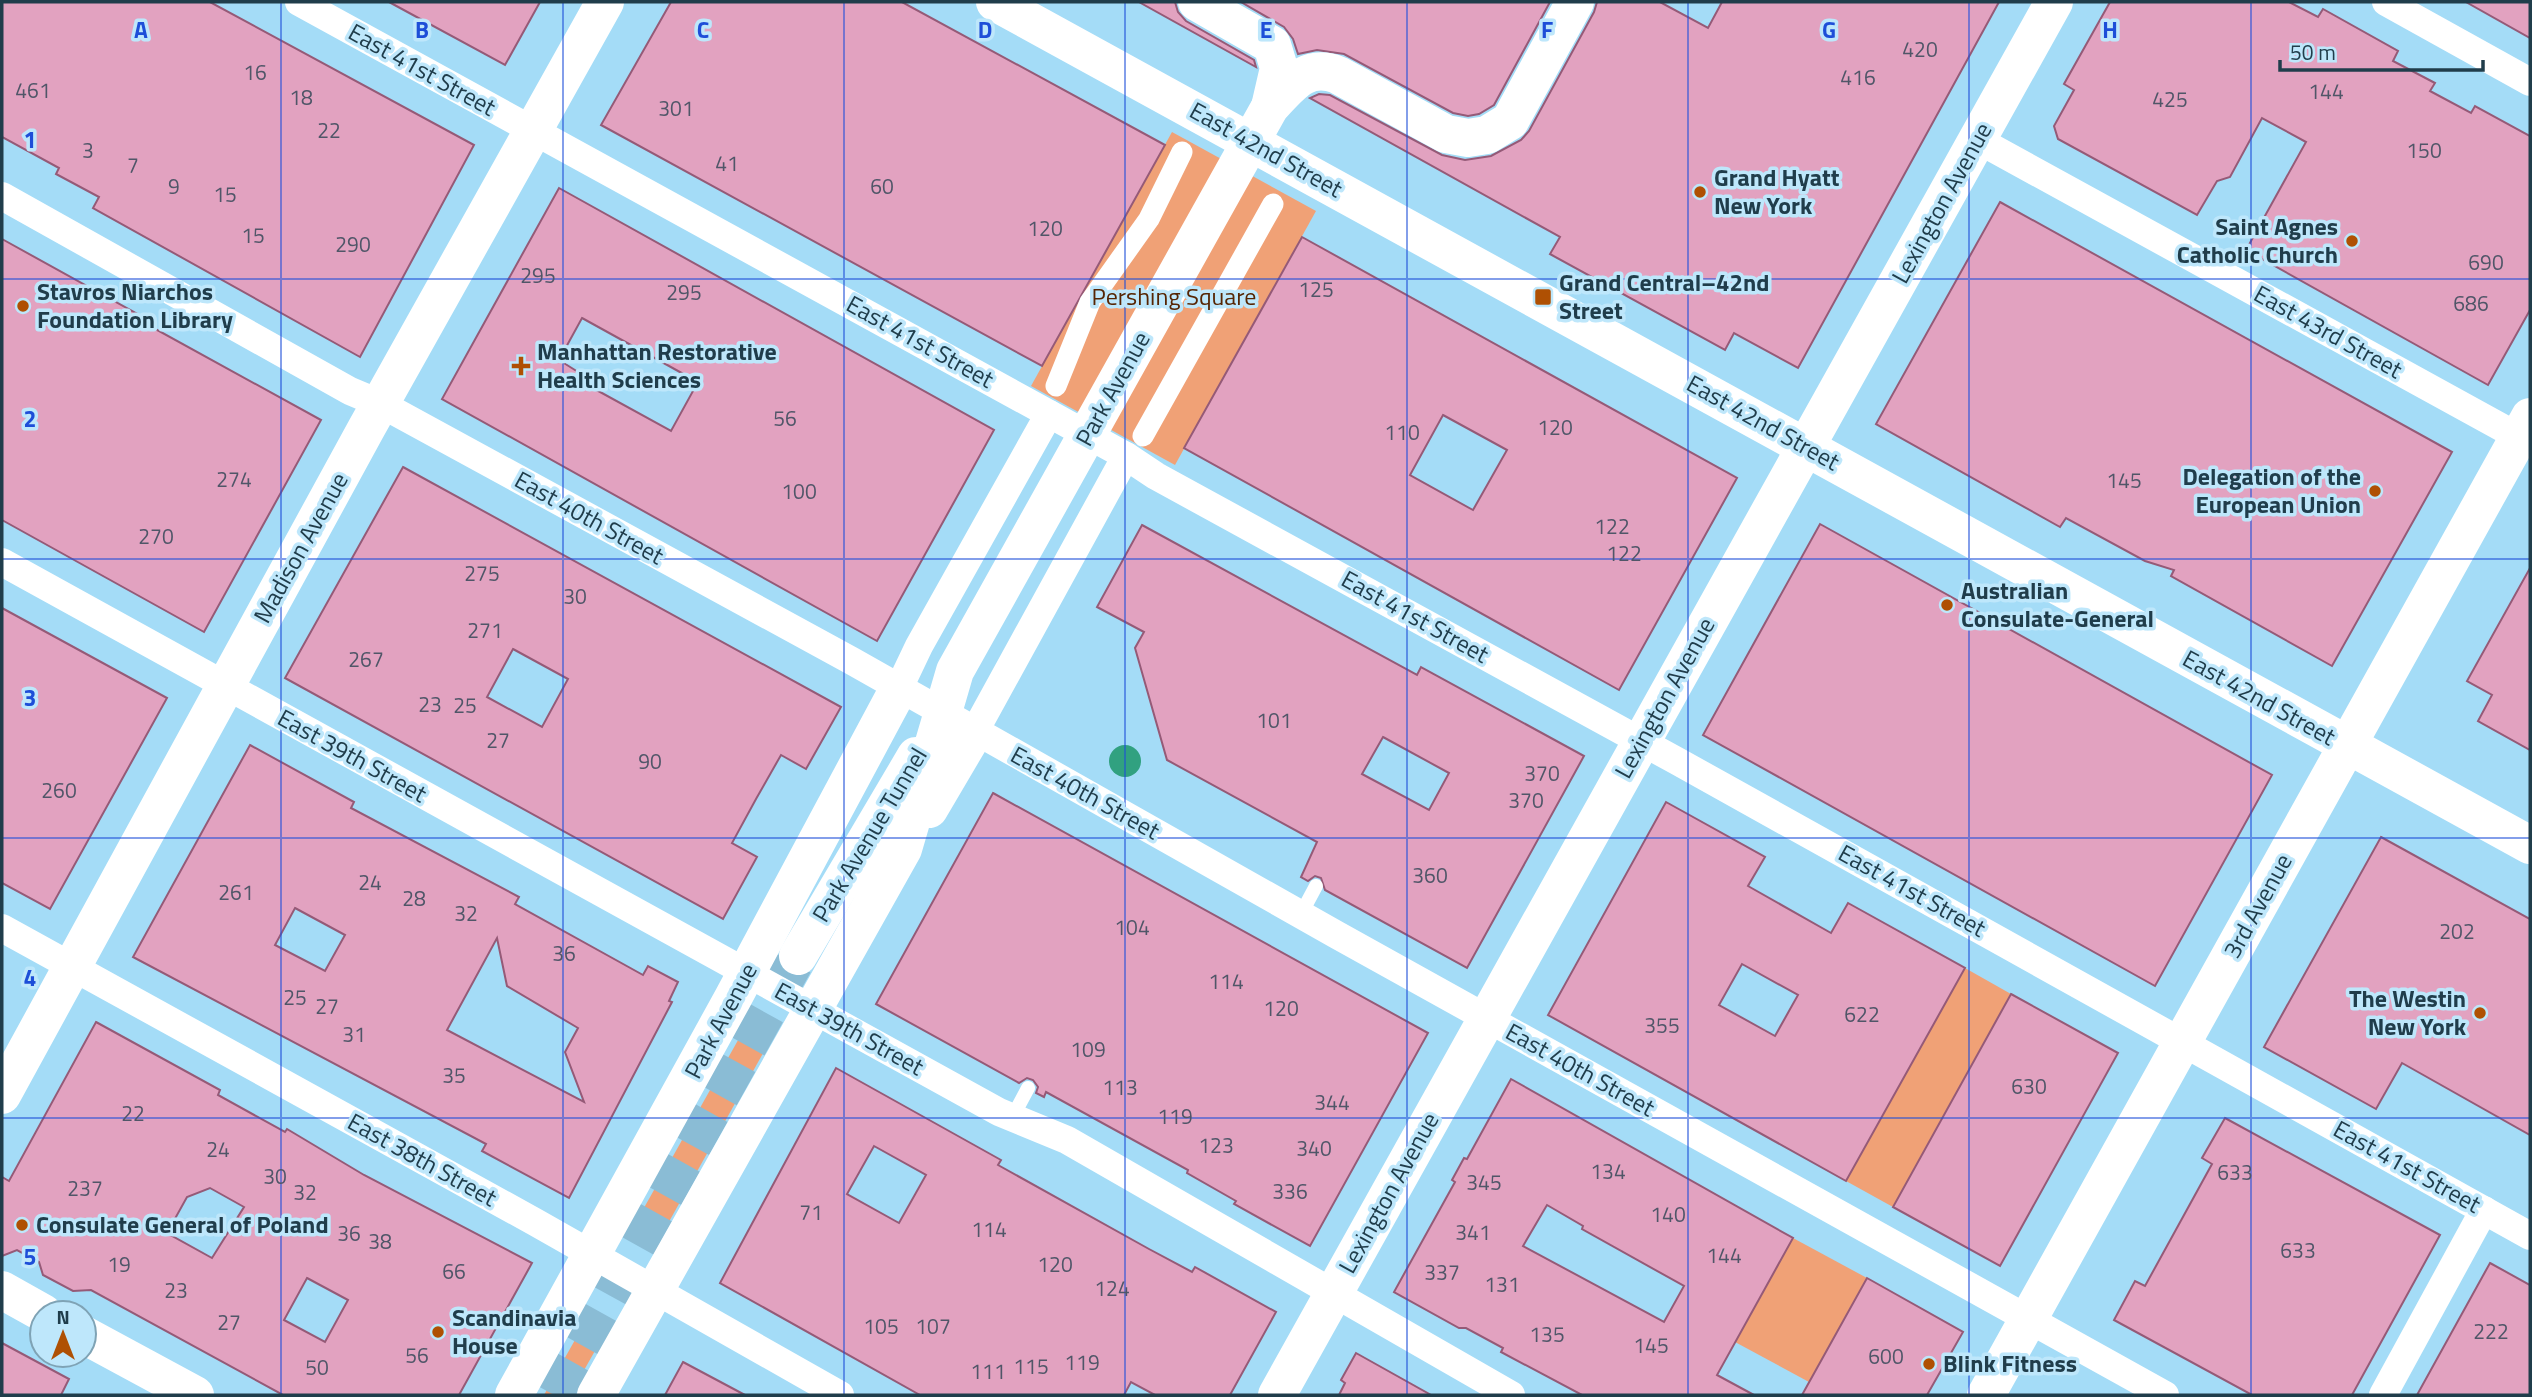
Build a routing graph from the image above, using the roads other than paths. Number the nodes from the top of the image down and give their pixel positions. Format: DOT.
graph roads {
  1 [pos="299,2"];
  2 [pos="605,2"];
  3 [pos="995,2"];
  4 [pos="1197,2"];
  5 [pos="1575,2"];
  6 [pos="2054,2"];
  7 [pos="2386,2"];
  8 [pos="1550,80"];
  9 [pos="2530,82"];
  10 [pos="1270,107"];
  11 [pos="1510,121"];
  12 [pos="532,132"];
  13 [pos="1978,140"];
  14 [pos="1182,152"];
  15 [pos="2,197"];
  16 [pos="1273,204"];
  17 [pos="1056,386"];
  18 [pos="381,404"];
  19 [pos="1049,414"];
  20 [pos="2527,432"];
  21 [pos="1135,446"];
  22 [pos="1806,447"];
  23 [pos="2,562"];
  24 [pos="225,686"];
  25 [pos="933,708"];
  26 [pos="1640,741"];
  27 [pos="2347,747"];
  28 [pos="2530,845"];
  29 [pos="1316,886"];
  30 [pos="1301,914"];
  31 [pos="2,928"];
  32 [pos="798,956"];
  33 [pos="72,967"];
  34 [pos="747,972"];
  35 [pos="812,1008"];
  36 [pos="1486,1018"];
  37 [pos="2183,1042"];
  38 [pos="1028,1088"];
  39 [pos="2,1095"];
  40 [pos="1012,1118"];
  41 [pos="2484,1210"];
  42 [pos="2530,1236"];
  43 [pos="592,1255"];
  44 [pos="2,1290"];
  45 [pos="654,1291"];
  46 [pos="1333,1295"];
  47 [pos="28,1305"];
  48 [pos="2029,1320"];
  49 [pos="98,1343"];
  50 [pos="195,1395"];
  51 [pos="514,1395"];
  52 [pos="596,1395"];
  53 [pos="840,1395"];
  54 [pos="1277,1395"];
  55 [pos="1511,1395"];
  56 [pos="1986,1395"];
  57 [pos="2165,1395"];
  58 [pos="2383,1395"];
  1 -- 12 [label="street, East 41st Street"];
  2 -- 12 [label="main road, Madison Avenue"];
  3 -- 22 [label="main road, East 42nd Street"];
  4 -- 10 [label="main road, Park Avenue"];
  5 -- 11 [label="main road"];
  6 -- 13 [label="main road, Lexington Avenue"];
  7 -- 9 [label="street"];
  8 -- 11 [label="lane"];
  10 -- 11 [label="main road, Park Avenue"];
  10 -- 25 [label="main road, Park Avenue"];
  12 -- 18 [label="main road, Madison Avenue"];
  12 -- 19 [label="street, East 41st Street"];
  13 -- 20 [label="street, East 43rd Street"];
  13 -- 22 [label="main road, Lexington Avenue"];
  14 -- 17 [label="street"];
  15 -- 18 [label="street, East 40th Street"];
  16 -- 21 [label="street, Park Avenue"];
  18 -- 24 [label="main road, Madison Avenue"];
  18 -- 25 [label="street, East 40th Street"];
  19 -- 21 [label="street, East 41st Street"];
  19 -- 25 [label="street, Park Avenue"];
  20 -- 27 [label="main road, 3rd Avenue"];
  21 -- 25 [label="street, Park Avenue"];
  21 -- 26 [label="street, East 41st Street"];
  22 -- 26 [label="main road, Lexington Avenue"];
  22 -- 27 [label="main road, East 42nd Street"];
  23 -- 24 [label="street, East 39th Street"];
  24 -- 33 [label="main road, Madison Avenue"];
  24 -- 34 [label="street, East 39th Street"];
  25 -- 30 [label="street, East 40th Street"];
  25 -- 32 [label="main road, Park Avenue Tunnel"];
  25 -- 34 [label="main road, Park Avenue"];
  25 -- 35 [label="main road, Park Avenue"];
  26 -- 36 [label="main road, Lexington Avenue"];
  26 -- 37 [label="street, East 41st Street"];
  27 -- 28 [label="main road, East 42nd Street"];
  27 -- 37 [label="main road, 3rd Avenue"];
  29 -- 30 [label="lane"];
  30 -- 36 [label="street, East 40th Street"];
  31 -- 33 [label="street, East 38th Street"];
  33 -- 39 [label="main road, Madison Avenue"];
  33 -- 43 [label="street, East 38th Street"];
  34 -- 35 [label="street, East 39th Street"];
  34 -- 43 [label="main road, Park Avenue"];
  35 -- 40 [label="street, East 39th Street"];
  35 -- 45 [label="main road, Park Avenue"];
  36 -- 46 [label="main road, Lexington Avenue"];
  36 -- 48 [label="street, East 40th Street"];
  37 -- 41 [label="street, East 41st Street"];
  37 -- 48 [label="main road, 3rd Avenue"];
  38 -- 40 [label="lane"];
  40 -- 46 [label="street, East 39th Street"];
  41 -- 42 [label="street, East 41st Street"];
  41 -- 58 [label="street"];
  43 -- 45 [label="street, East 38th Street"];
  43 -- 51 [label="main road, Park Avenue"];
  44 -- 47 [label="main road"];
  45 -- 52 [label="main road, Park Avenue"];
  45 -- 53 [label="street, East 38th Street"];
  46 -- 54 [label="main road, Lexington Avenue"];
  46 -- 55 [label="street, East 39th Street"];
  48 -- 56 [label="main road, 3rd Avenue"];
  48 -- 57 [label="street, East 40th Street"];
  49 -- 50 [label="main road"];
}
